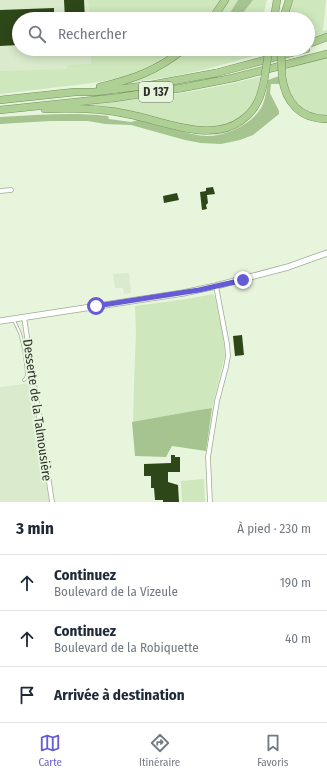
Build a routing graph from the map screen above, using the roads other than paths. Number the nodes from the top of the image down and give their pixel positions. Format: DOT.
graph roads {
  1 [pos="226,0"];
  2 [pos="278,0"];
  3 [pos="289,0"];
  4 [pos="217,12"];
  5 [pos="275,12"];
  6 [pos="285,12"];
  7 [pos="327,37"];
  8 [pos="315,41"];
  9 [pos="327,42"];
  10 [pos="315,46"];
  11 [pos="327,51"];
  12 [pos="327,54"];
  13 [pos="315,55"];
  14 [pos="174,56"];
  15 [pos="268,56"];
  16 [pos="268,56"];
  17 [pos="280,56"];
  18 [pos="281,56"];
  19 [pos="310,56"];
  20 [pos="287,63"];
  21 [pos="189,78"];
  22 [pos="75,92"];
  23 [pos="0,100"];
  24 [pos="22,108"];
  25 [pos="0,110"];
  26 [pos="327,119"];
  27 [pos="11,190"];
  28 [pos="0,191"];
  29 [pos="327,253"];
  30 [pos="216,286"];
  31 [pos="24,318"];
  32 [pos="14,319"];
  33 [pos="0,321"];
  34 [pos="24,380"];
  35 [pos="52,502"];
  36 [pos="210,502"];
  1 -- 4 [label="highway"];
  2 -- 5 [label="highway"];
  3 -- 6 [label="highway"];
  7 -- 8 [label="highway"];
  9 -- 10 [label="highway, D 137"];
  11 -- 13 [label="highway, D 137"];
  12 -- 20 [label="highway"];
  14 -- 22 [label="highway"];
  15 -- 21 [label="highway"];
  16 -- 24 [label="highway, bridge"];
  17 -- 21 [label="highway, D 137"];
  18 -- 26 [label="highway, bridge"];
  19 -- 20 [label="highway, D 137"];
  20 -- 24 [label="highway, D 137"];
  21 -- 22 [label="highway, D 137"];
  22 -- 23 [label="highway, D 137"];
  24 -- 25 [label="highway, D 137"];
  27 -- 28 [label="street"];
  29 -- 30 [label="main road"];
  30 -- 31 [label="main road"];
  30 -- 36 [label="street"];
  31 -- 32 [label="main road"];
  31 -- 35 [label="street, Desserte de la Talmousière"];
  32 -- 33 [label="main road"];
  32 -- 34 [label="lane"];
}
